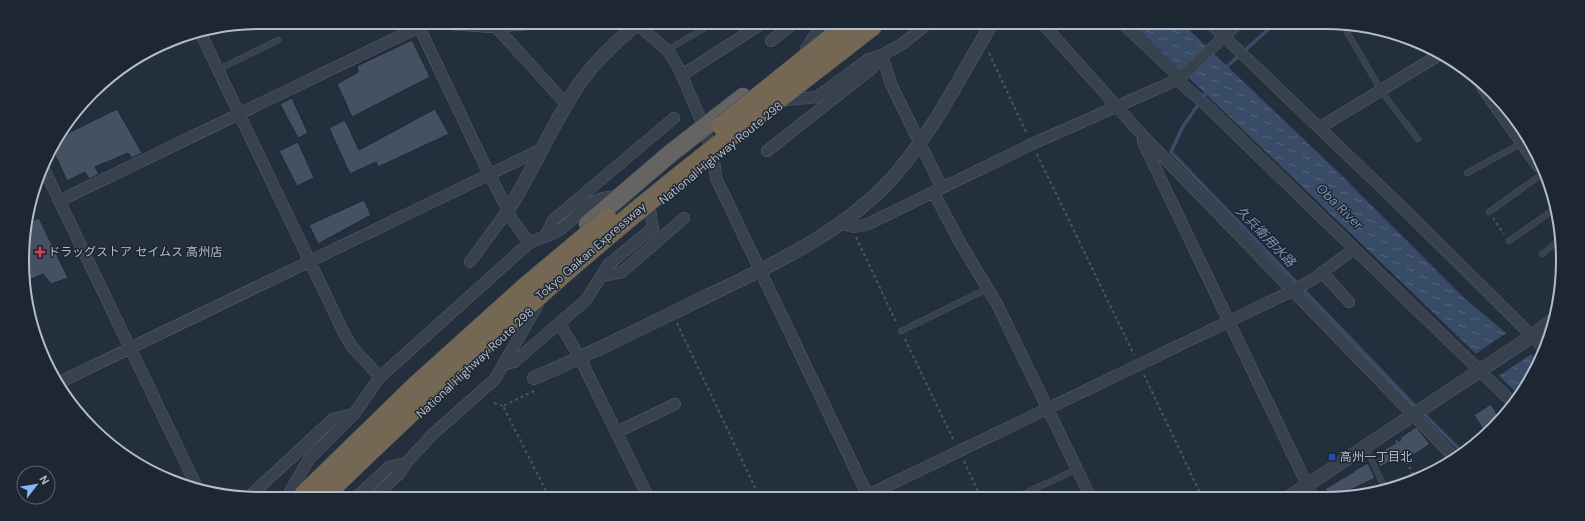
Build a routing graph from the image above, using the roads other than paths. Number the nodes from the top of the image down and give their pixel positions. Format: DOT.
graph roads {
  1 [pos="415,29"];
  2 [pos="425,29"];
  3 [pos="498,29"];
  4 [pos="632,29"];
  5 [pos="643,29"];
  6 [pos="703,29"];
  7 [pos="753,29"];
  8 [pos="786,29"];
  9 [pos="819,29"];
  10 [pos="832,29"];
  11 [pos="843,29"];
  12 [pos="868,29"];
  13 [pos="877,29"];
  14 [pos="921,29"];
  15 [pos="989,29"];
  16 [pos="1048,29"];
  17 [pos="1128,29"];
  18 [pos="1216,29"];
  19 [pos="1231,29"];
  20 [pos="1347,32"];
  21 [pos="1223,36"];
  22 [pos="201,37"];
  23 [pos="278,40"];
  24 [pos="771,41"];
  25 [pos="806,49"];
  26 [pos="667,50"];
  27 [pos="882,55"];
  28 [pos="1435,57"];
  29 [pos="217,70"];
  30 [pos="682,75"];
  31 [pos="1182,77"];
  32 [pos="1381,90"];
  33 [pos="786,100"];
  34 [pos="1492,101"];
  35 [pos="566,104"];
  36 [pos="1116,106"];
  37 [pos="239,115"];
  38 [pos="674,118"];
  39 [pos="704,127"];
  40 [pos="1319,128"];
  41 [pos="1143,136"];
  42 [pos="1418,139"];
  43 [pos="919,143"];
  44 [pos="1522,143"];
  45 [pos="544,148"];
  46 [pos="767,151"];
  47 [pos="1531,155"];
  48 [pos="714,160"];
  49 [pos="1467,172"];
  50 [pos="46,174"];
  51 [pos="489,174"];
  52 [pos="1540,176"];
  53 [pos="938,190"];
  54 [pos="622,196"];
  55 [pos="59,202"];
  56 [pos="508,211"];
  57 [pos="650,211"];
  58 [pos="1489,212"];
  59 [pos="1551,212"];
  60 [pos="684,218"];
  61 [pos="840,223"];
  62 [pos="546,235"];
  63 [pos="1509,241"];
  64 [pos="1556,242"];
  65 [pos="529,243"];
  66 [pos="1354,249"];
  67 [pos="1542,254"];
  68 [pos="309,261"];
  69 [pos="470,262"];
  70 [pos="760,270"];
  71 [pos="1322,272"];
  72 [pos="601,276"];
  73 [pos="987,289"];
  74 [pos="1292,291"];
  75 [pos="1349,302"];
  76 [pos="538,304"];
  77 [pos="1230,322"];
  78 [pos="560,324"];
  79 [pos="1547,324"];
  80 [pos="901,331"];
  81 [pos="1529,338"];
  82 [pos="1540,345"];
  83 [pos="131,348"];
  84 [pos="580,358"];
  85 [pos="503,365"];
  86 [pos="1483,368"];
  87 [pos="380,377"];
  88 [pos="63,381"];
  89 [pos="535,384"];
  90 [pos="1510,399"];
  91 [pos="675,404"];
  92 [pos="1048,408"];
  93 [pos="354,414"];
  94 [pos="1413,414"];
  95 [pos="617,432"];
  96 [pos="1362,447"];
  97 [pos="1451,454"];
  98 [pos="406,462"];
  99 [pos="1077,469"];
  100 [pos="195,482"];
  101 [pos="1383,484"];
  102 [pos="1307,485"];
  103 [pos="254,492"];
  104 [pos="289,492"];
  105 [pos="298,492"];
  106 [pos="307,492"];
  107 [pos="327,492"];
  108 [pos="336,492"];
  109 [pos="361,492"];
  110 [pos="379,492"];
  111 [pos="646,492"];
  112 [pos="866,492"];
  113 [pos="873,492"];
  114 [pos="1028,492"];
  115 [pos="1088,492"];
  116 [pos="1296,492"];
  117 [pos="1310,492"];
  1 -- 37 [label="street"];
  2 -- 51 [label="street"];
  3 -- 35 [label="street"];
  4 -- 35 [label="street"];
  5 -- 26 [label="street"];
  6 -- 26 [label="lane"];
  7 -- 30 [label="street"];
  8 -- 24 [label="street"];
  9 -- 25 [label="street"];
  10 -- 25 [label="highway"];
  11 -- 106 [label="highway, Tokyo Gaikan Expressway, bridge"];
  12 -- 107 [label="highway, Tokyo Gaikan Expressway, bridge"];
  13 -- 33 [label="highway, National Highway Route 298"];
  14 -- 27 [label="street"];
  15 -- 43 [label="street"];
  16 -- 36 [label="street"];
  17 -- 31 [label="street"];
  18 -- 21 [label="street"];
  19 -- 21 [label="street"];
  20 -- 32 [label="lane"];
  21 -- 31 [label="street"];
  21 -- 40 [label="street"];
  22 -- 29 [label="street"];
  23 -- 29 [label="lane"];
  25 -- 39 [label="highway"];
  26 -- 30 [label="street"];
  27 -- 33 [label="street"];
  27 -- 43 [label="street"];
  27 -- 46 [label="street"];
  28 -- 32 [label="street"];
  29 -- 37 [label="street"];
  30 -- 39 [label="street"];
  31 -- 36 [label="street"];
  31 -- 66 [label="street"];
  32 -- 40 [label="street"];
  32 -- 42 [label="lane"];
  33 -- 48 [label="highway, National Highway Route 298"];
  34 -- 44 [label="street"];
  35 -- 45 [label="street"];
  36 -- 41 [label="street"];
  36 -- 53 [label="street"];
  37 -- 55 [label="street"];
  37 -- 68 [label="street"];
  38 -- 62 [label="street"];
  39 -- 48 [label="street"];
  39 -- 54 [label="highway"];
  40 -- 81 [label="street"];
  41 -- 74 [label="street"];
  41 -- 77 [label="street"];
  43 -- 53 [label="street"];
  43 -- 61 [label="street"];
  44 -- 47 [label="street"];
  44 -- 49 [label="lane"];
  45 -- 51 [label="street"];
  45 -- 56 [label="street"];
  48 -- 57 [label="highway, National Highway Route 298"];
  48 -- 70 [label="street"];
  50 -- 55 [label="street"];
  51 -- 56 [label="street"];
  51 -- 68 [label="street"];
  52 -- 58 [label="lane"];
  53 -- 61 [label="street"];
  53 -- 73 [label="street"];
  54 -- 62 [label="street"];
  54 -- 105 [label="highway"];
  55 -- 83 [label="street"];
  56 -- 65 [label="street"];
  56 -- 69 [label="street"];
  57 -- 72 [label="street"];
  57 -- 76 [label="highway, National Highway Route 298"];
  59 -- 63 [label="lane"];
  60 -- 72 [label="street"];
  61 -- 70 [label="street"];
  62 -- 65 [label="street"];
  64 -- 67 [label="lane"];
  65 -- 87 [label="street"];
  66 -- 71 [label="street"];
  66 -- 86 [label="street"];
  68 -- 83 [label="street"];
  68 -- 87 [label="street"];
  70 -- 84 [label="street"];
  70 -- 112 [label="street"];
  71 -- 74 [label="street"];
  71 -- 75 [label="street"];
  72 -- 78 [label="street"];
  73 -- 80 [label="lane"];
  73 -- 92 [label="street"];
  74 -- 77 [label="street"];
  74 -- 94 [label="street"];
  76 -- 85 [label="street"];
  76 -- 108 [label="highway, National Highway Route 298"];
  77 -- 92 [label="street"];
  77 -- 102 [label="street"];
  78 -- 84 [label="street"];
  78 -- 85 [label="street"];
  79 -- 81 [label="street"];
  81 -- 82 [label="street"];
  81 -- 86 [label="street"];
  83 -- 88 [label="street"];
  83 -- 100 [label="street"];
  84 -- 89 [label="street"];
  84 -- 95 [label="street"];
  85 -- 98 [label="street"];
  86 -- 90 [label="street"];
  86 -- 94 [label="street"];
  87 -- 93 [label="street"];
  91 -- 95 [label="street"];
  92 -- 99 [label="street"];
  92 -- 113 [label="street"];
  93 -- 103 [label="street"];
  93 -- 104 [label="street"];
  94 -- 96 [label="street"];
  94 -- 97 [label="street"];
  95 -- 111 [label="street"];
  96 -- 101 [label="lane"];
  96 -- 102 [label="street"];
  98 -- 109 [label="street"];
  98 -- 110 [label="street"];
  99 -- 114 [label="lane"];
  99 -- 115 [label="street"];
  102 -- 116 [label="street"];
  102 -- 117 [label="street"];
}
